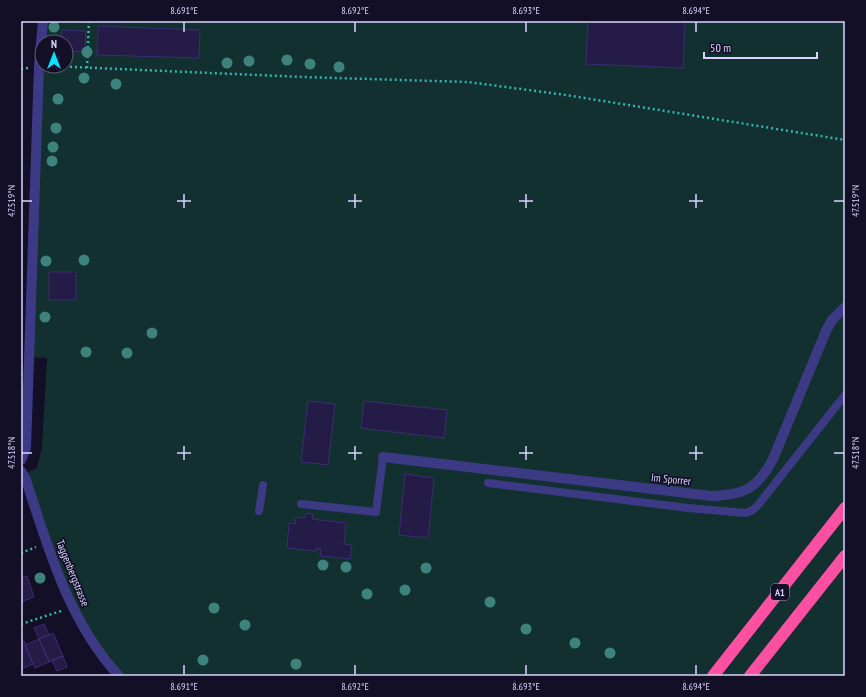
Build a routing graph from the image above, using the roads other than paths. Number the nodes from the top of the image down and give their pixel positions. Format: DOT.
graph roads {
  1 [pos="43,21"];
  2 [pos="845,307"];
  3 [pos="845,394"];
  4 [pos="382,457"];
  5 [pos="21,460"];
  6 [pos="21,471"];
  7 [pos="488,483"];
  8 [pos="263,485"];
  9 [pos="301,504"];
  10 [pos="845,508"];
  11 [pos="259,511"];
  12 [pos="845,556"];
  13 [pos="119,676"];
  14 [pos="713,676"];
  15 [pos="750,676"];
  1 -- 5 [label="street"];
  2 -- 4 [label="street, Im Sporrer"];
  3 -- 7 [label="lane"];
  4 -- 9 [label="lane"];
  6 -- 13 [label="street, Taggenbergstrasse"];
  8 -- 11 [label="lane"];
  10 -- 14 [label="highway, A1"];
  12 -- 15 [label="highway"];
}
